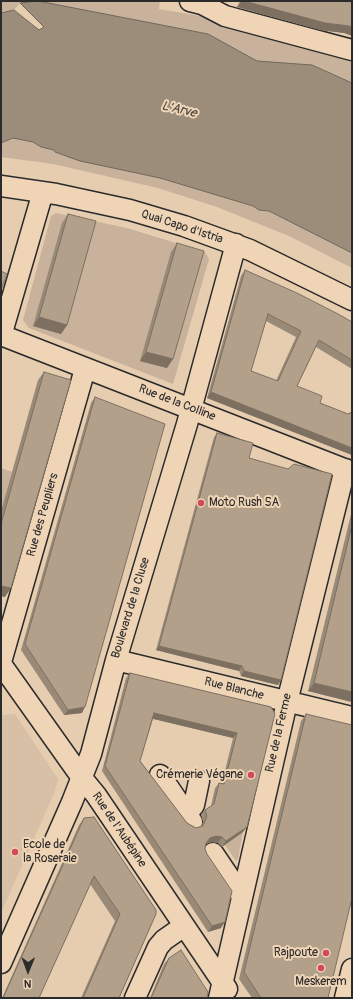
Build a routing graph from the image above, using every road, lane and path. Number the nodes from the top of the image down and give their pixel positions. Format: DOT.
graph roads {
  1 [pos="190,1"];
  2 [pos="352,50"];
  3 [pos="1,186"];
  4 [pos="43,192"];
  5 [pos="236,244"];
  6 [pos="352,300"];
  7 [pos="1,335"];
  8 [pos="85,369"];
  9 [pos="191,409"];
  10 [pos="348,471"];
  11 [pos="116,660"];
  12 [pos="1,663"];
  13 [pos="287,702"];
  14 [pos="352,717"];
  15 [pos="160,775"];
  16 [pos="82,778"];
  17 [pos="200,781"];
  18 [pos="212,853"];
  19 [pos="242,896"];
  20 [pos="184,926"];
  21 [pos="1,963"];
  22 [pos="352,969"];
  23 [pos="225,993"];
  24 [pos="134,998"];
  25 [pos="345,998"];
  1 -- 2 [label="street"];
  3 -- 4 [label="street, Quai Capo d'Istria"];
  4 -- 5 [label="street, Quai Capo d'Istria"];
  4 -- 7 [label="street"];
  5 -- 6 [label="street, Quai Capo d'Istria"];
  5 -- 9 [label="street, Boulevard de la Cluse"];
  7 -- 8 [label="street, Rue de la Colline"];
  8 -- 9 [label="street, Rue de la Colline"];
  8 -- 12 [label="street, Rue des Peupliers"];
  9 -- 10 [label="street, Rue de la Colline"];
  9 -- 11 [label="street, Boulevard de la Cluse"];
  10 -- 13 [label="street, Rue de la Ferme"];
  11 -- 13 [label="street, Rue Blanche"];
  11 -- 16 [label="street, Boulevard de la Cluse"];
  12 -- 16 [label="street, Rue de l'Aubépine"];
  13 -- 14 [label="street, Rue Blanche"];
  13 -- 19 [label="street, Rue de la Ferme"];
  15 -- 17 [label="street"];
  16 -- 20 [label="street, Rue de l'Aubépine"];
  16 -- 21 [label="street, Boulevard de la Cluse"];
  18 -- 19 [label="street"];
  19 -- 23 [label="street, Rue de la Ferme"];
  20 -- 23 [label="street, Rue de l'Aubépine"];
  20 -- 24 [label="street"];
  22 -- 25 [label="street"];
}
